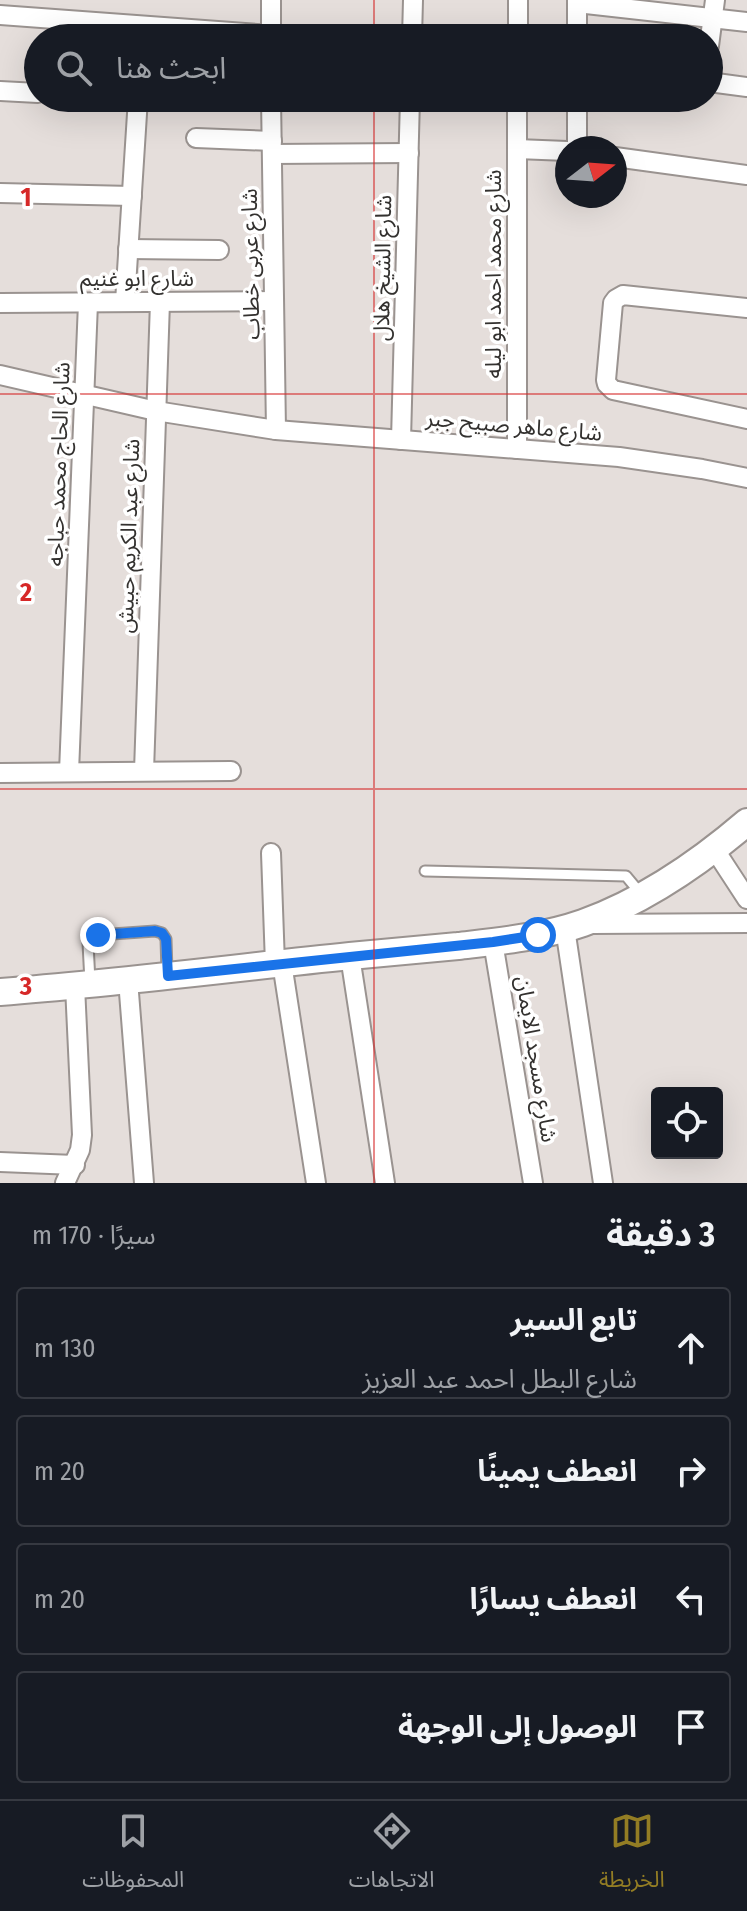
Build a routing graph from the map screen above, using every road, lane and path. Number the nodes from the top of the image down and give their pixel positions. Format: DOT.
graph roads {
  1 [pos="271,0"];
  2 [pos="413,0"];
  3 [pos="518,0"];
  4 [pos="577,2"];
  5 [pos="714,9"];
  6 [pos="0,15"];
  7 [pos="747,22"];
  8 [pos="75,24"];
  9 [pos="271,24"];
  10 [pos="412,24"];
  11 [pos="518,24"];
  12 [pos="577,24"];
  13 [pos="723,84"];
  14 [pos="747,87"];
  15 [pos="0,91"];
  16 [pos="24,92"];
  17 [pos="137,112"];
  18 [pos="271,112"];
  19 [pos="410,112"];
  20 [pos="517,112"];
  21 [pos="577,112"];
  22 [pos="577,136"];
  23 [pos="196,138"];
  24 [pos="272,148"];
  25 [pos="517,149"];
  26 [pos="555,151"];
  27 [pos="409,153"];
  28 [pos="627,159"];
  29 [pos="747,175"];
  30 [pos="0,193"];
  31 [pos="132,196"];
  32 [pos="128,249"];
  33 [pos="219,250"];
  34 [pos="274,301"];
  35 [pos="125,302"];
  36 [pos="160,302"];
  37 [pos="0,303"];
  38 [pos="88,303"];
  39 [pos="747,308"];
  40 [pos="0,375"];
  41 [pos="85,395"];
  42 [pos="156,411"];
  43 [pos="747,419"];
  44 [pos="276,430"];
  45 [pos="401,440"];
  46 [pos="517,449"];
  47 [pos="747,478"];
  48 [pos="144,771"];
  49 [pos="231,771"];
  50 [pos="69,772"];
  51 [pos="0,773"];
  52 [pos="747,822"];
  53 [pos="715,850"];
  54 [pos="271,853"];
  55 [pos="425,871"];
  56 [pos="642,896"];
  57 [pos="747,899"];
  58 [pos="747,923"];
  59 [pos="573,926"];
  60 [pos="493,942"];
  61 [pos="350,956"];
  62 [pos="278,963"];
  63 [pos="168,976"];
  64 [pos="128,980"];
  65 [pos="83,985"];
  66 [pos="0,992"];
  67 [pos="0,1162"];
  68 [pos="75,1165"];
  69 [pos="65,1183"];
  70 [pos="144,1183"];
  71 [pos="316,1183"];
  72 [pos="385,1183"];
  73 [pos="533,1183"];
  74 [pos="603,1183"];
  1 -- 9 [label="street"];
  2 -- 10 [label="street"];
  3 -- 11 [label="street"];
  4 -- 5 [label="street"];
  4 -- 12 [label="street"];
  5 -- 7 [label="street"];
  6 -- 8 [label="street"];
  13 -- 14 [label="street"];
  15 -- 16 [label="street"];
  17 -- 31 [label="street"];
  18 -- 24 [label="street, شارع عربى خطاب"];
  19 -- 27 [label="street, شارع الشيخ هلال"];
  20 -- 25 [label="street, شارع محمد احمد ابو ليله"];
  21 -- 22 [label="street"];
  23 -- 24 [label="street"];
  24 -- 27 [label="street"];
  24 -- 34 [label="street, شارع عربى خطاب"];
  25 -- 26 [label="street"];
  25 -- 46 [label="street, شارع محمد احمد ابو ليله"];
  27 -- 45 [label="street, شارع الشيخ هلال"];
  28 -- 29 [label="street"];
  30 -- 31 [label="street"];
  31 -- 32 [label="street"];
  32 -- 33 [label="street"];
  32 -- 35 [label="street"];
  34 -- 36 [label="street, شارع ابو غنيم"];
  34 -- 44 [label="street, شارع عربى خطاب"];
  35 -- 36 [label="street, شارع ابو غنيم"];
  35 -- 38 [label="street, شارع ابو غنيم"];
  36 -- 42 [label="street, شارع عبد الكريم حبيش"];
  37 -- 38 [label="street, شارع ابو غنيم"];
  38 -- 41 [label="street, شارع الحاج محمد حباجه"];
  39 -- 43 [label="street"];
  40 -- 41 [label="street, شارع ماهر صبيح جبر"];
  41 -- 42 [label="street, شارع ماهر صبيح جبر"];
  41 -- 50 [label="street, شارع الحاج محمد حباجه"];
  42 -- 44 [label="street, شارع ماهر صبيح جبر"];
  42 -- 48 [label="street, شارع عبد الكريم حبيش"];
  44 -- 45 [label="street, شارع ماهر صبيح جبر"];
  45 -- 46 [label="street, شارع ماهر صبيح جبر"];
  46 -- 47 [label="street, شارع ماهر صبيح جبر"];
  48 -- 49 [label="street"];
  48 -- 50 [label="street"];
  50 -- 51 [label="street"];
  52 -- 53 [label="main road"];
  53 -- 56 [label="main road"];
  53 -- 57 [label="street"];
  54 -- 62 [label="street"];
  55 -- 56 [label="lane"];
  56 -- 59 [label="main road"];
  58 -- 59 [label="street"];
  59 -- 60 [label="main road"];
  59 -- 74 [label="street"];
  60 -- 61 [label="main road"];
  60 -- 73 [label="street, شارع مسجد الايمان"];
  61 -- 62 [label="main road"];
  61 -- 72 [label="street"];
  62 -- 63 [label="main road"];
  62 -- 71 [label="street"];
  63 -- 64 [label="main road"];
  63 -- 65 [label="lane"];
  64 -- 65 [label="main road"];
  64 -- 70 [label="street"];
  65 -- 66 [label="main road"];
  65 -- 68 [label="street"];
  67 -- 68 [label="street"];
  68 -- 69 [label="street"];
}
